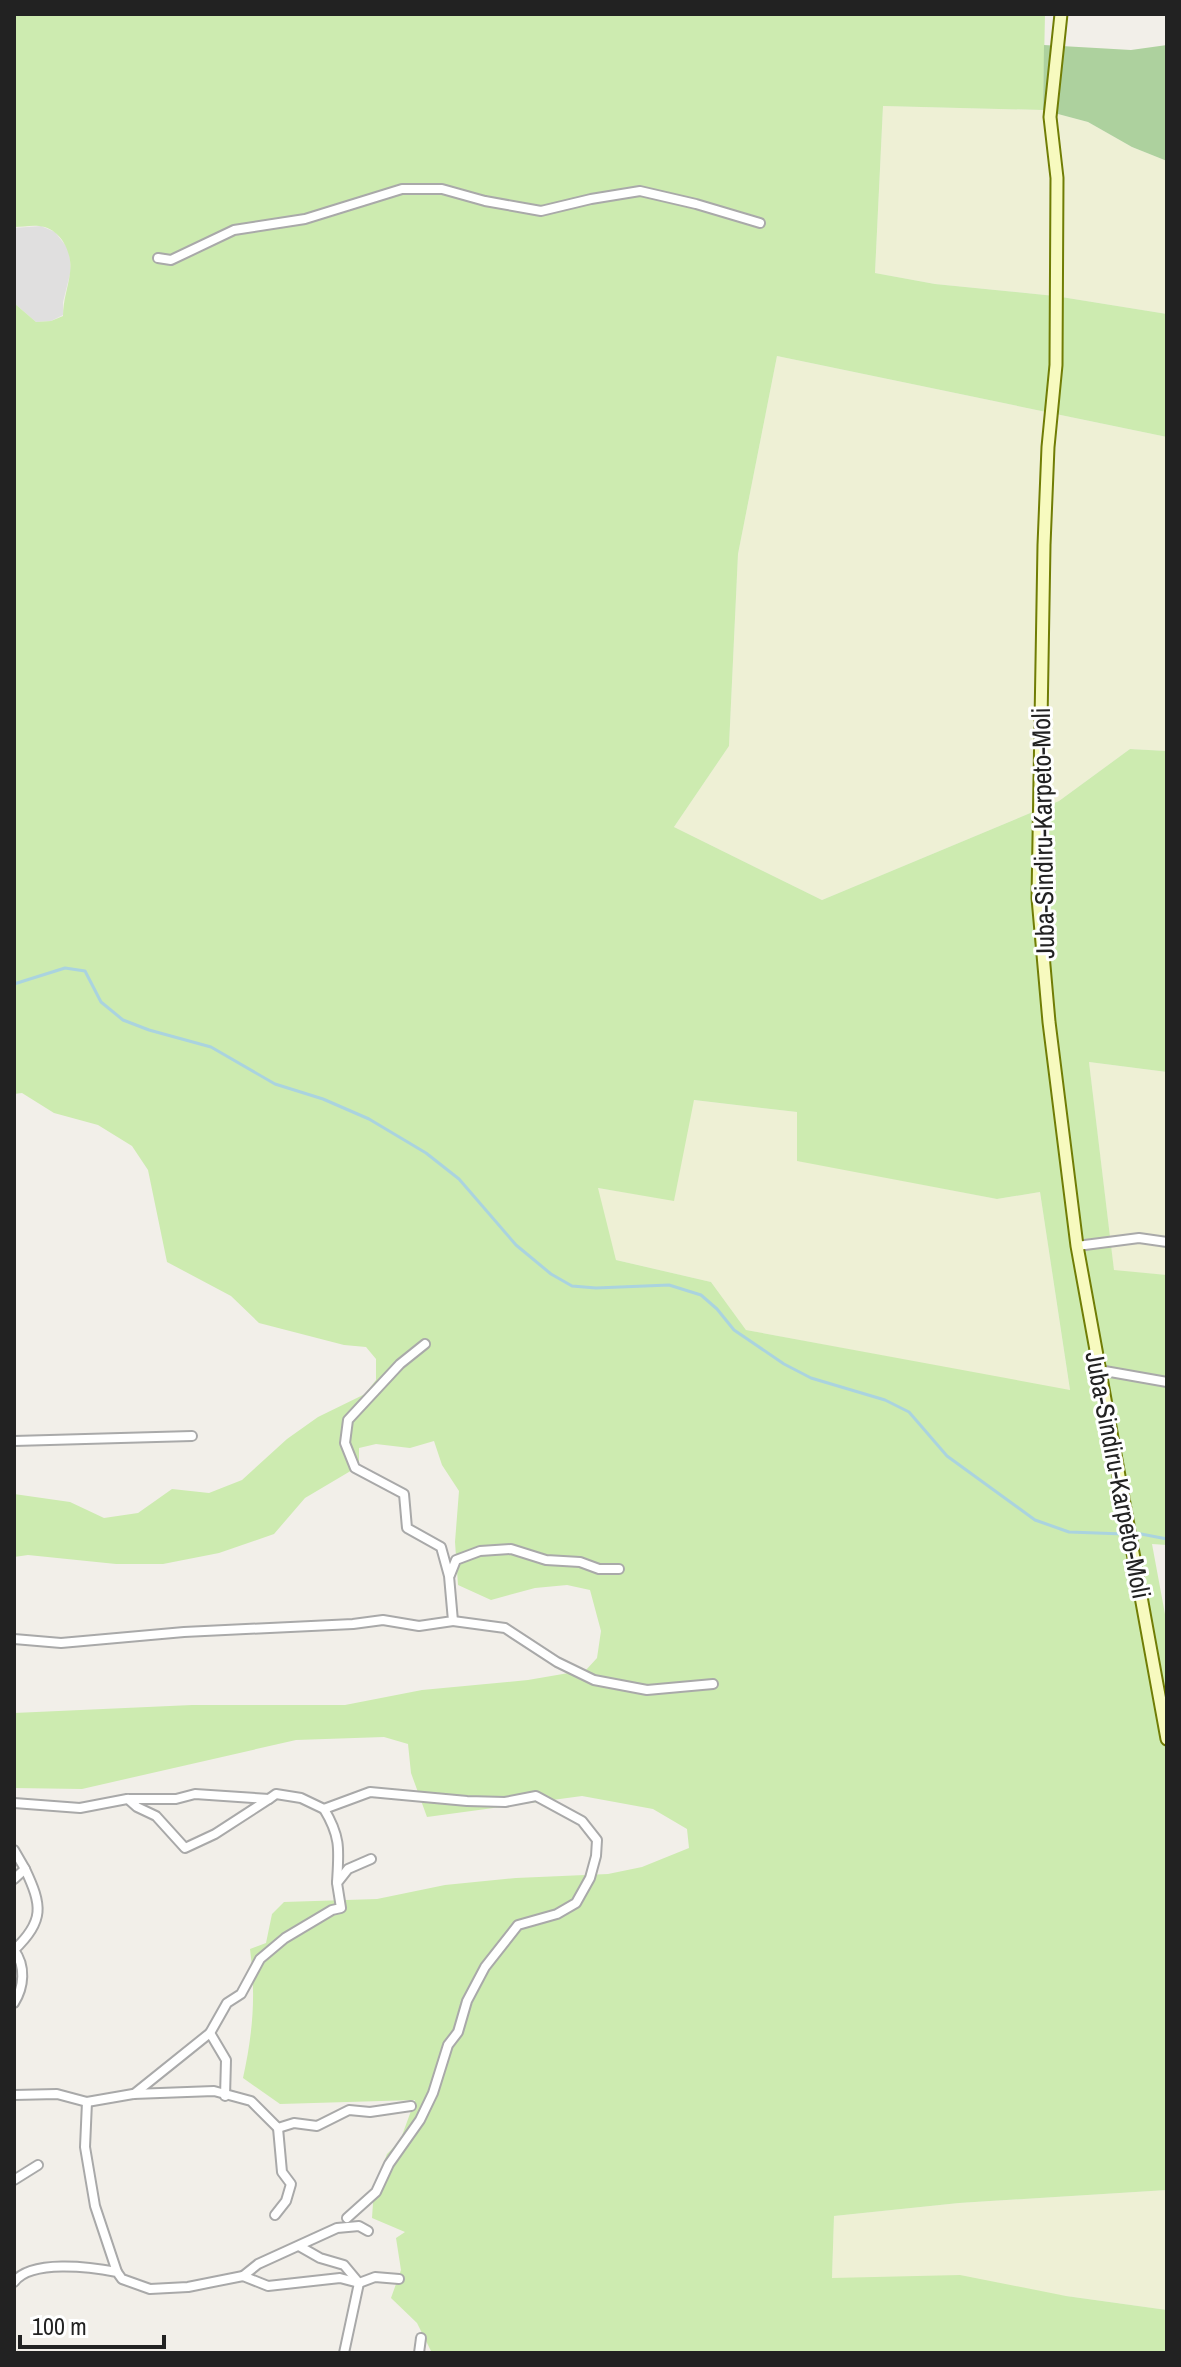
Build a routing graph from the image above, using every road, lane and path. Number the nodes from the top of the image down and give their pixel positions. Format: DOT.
graph roads {
  1 [pos="1061,14"];
  2 [pos="760,223"];
  3 [pos="158,258"];
  4 [pos="1167,1242"];
  5 [pos="1077,1246"];
  6 [pos="425,1344"];
  7 [pos="1099,1370"];
  8 [pos="1167,1382"];
  9 [pos="192,1436"];
  10 [pos="14,1441"];
  11 [pos="619,1569"];
  12 [pos="449,1576"];
  13 [pos="453,1621"];
  14 [pos="14,1639"];
  15 [pos="713,1684"];
  16 [pos="1167,1739"];
  17 [pos="127,1799"];
  18 [pos="269,1799"];
  19 [pos="14,1803"];
  20 [pos="324,1809"];
  21 [pos="14,1850"];
  22 [pos="371,1859"];
  23 [pos="25,1869"];
  24 [pos="14,1879"];
  25 [pos="337,1883"];
  26 [pos="14,2003"];
  27 [pos="210,2033"];
  28 [pos="133,2094"];
  29 [pos="14,2095"];
  30 [pos="225,2096"];
  31 [pos="87,2102"];
  32 [pos="411,2106"];
  33 [pos="278,2128"];
  34 [pos="38,2165"];
  35 [pos="14,2180"];
  36 [pos="275,2215"];
  37 [pos="347,2218"];
  38 [pos="368,2231"];
  39 [pos="299,2246"];
  40 [pos="117,2272"];
  41 [pos="243,2276"];
  42 [pos="399,2279"];
  43 [pos="14,2282"];
  44 [pos="359,2283"];
  45 [pos="421,2338"];
  46 [pos="344,2353"];
  47 [pos="419,2353"];
  1 -- 5 [label="main road, Juba-Sindiru-Karpeto-Moli"];
  2 -- 3 [label="street"];
  4 -- 5 [label="street"];
  5 -- 7 [label="main road, Juba-Sindiru-Karpeto-Moli"];
  6 -- 12 [label="street"];
  7 -- 8 [label="street"];
  7 -- 16 [label="main road, Juba-Sindiru-Karpeto-Moli"];
  9 -- 10 [label="street"];
  11 -- 12 [label="street"];
  12 -- 13 [label="street"];
  13 -- 14 [label="street"];
  13 -- 15 [label="street"];
  17 -- 18 [label="street"];
  17 -- 18 [label="street"];
  17 -- 19 [label="street"];
  18 -- 20 [label="street"];
  20 -- 25 [label="street"];
  20 -- 37 [label="street"];
  21 -- 23 [label="street"];
  22 -- 25 [label="street"];
  23 -- 24 [label="street"];
  23 -- 26 [label="street"];
  25 -- 27 [label="street"];
  27 -- 28 [label="street"];
  27 -- 30 [label="street"];
  28 -- 30 [label="street"];
  28 -- 31 [label="street"];
  29 -- 31 [label="street"];
  30 -- 33 [label="street"];
  31 -- 40 [label="street"];
  32 -- 33 [label="street"];
  33 -- 36 [label="street"];
  34 -- 35 [label="street"];
  38 -- 39 [label="street"];
  39 -- 41 [label="street"];
  39 -- 44 [label="street"];
  40 -- 41 [label="street"];
  40 -- 43 [label="street"];
  41 -- 44 [label="street"];
  42 -- 44 [label="street"];
  44 -- 46 [label="street"];
  45 -- 47 [label="street"];
}
